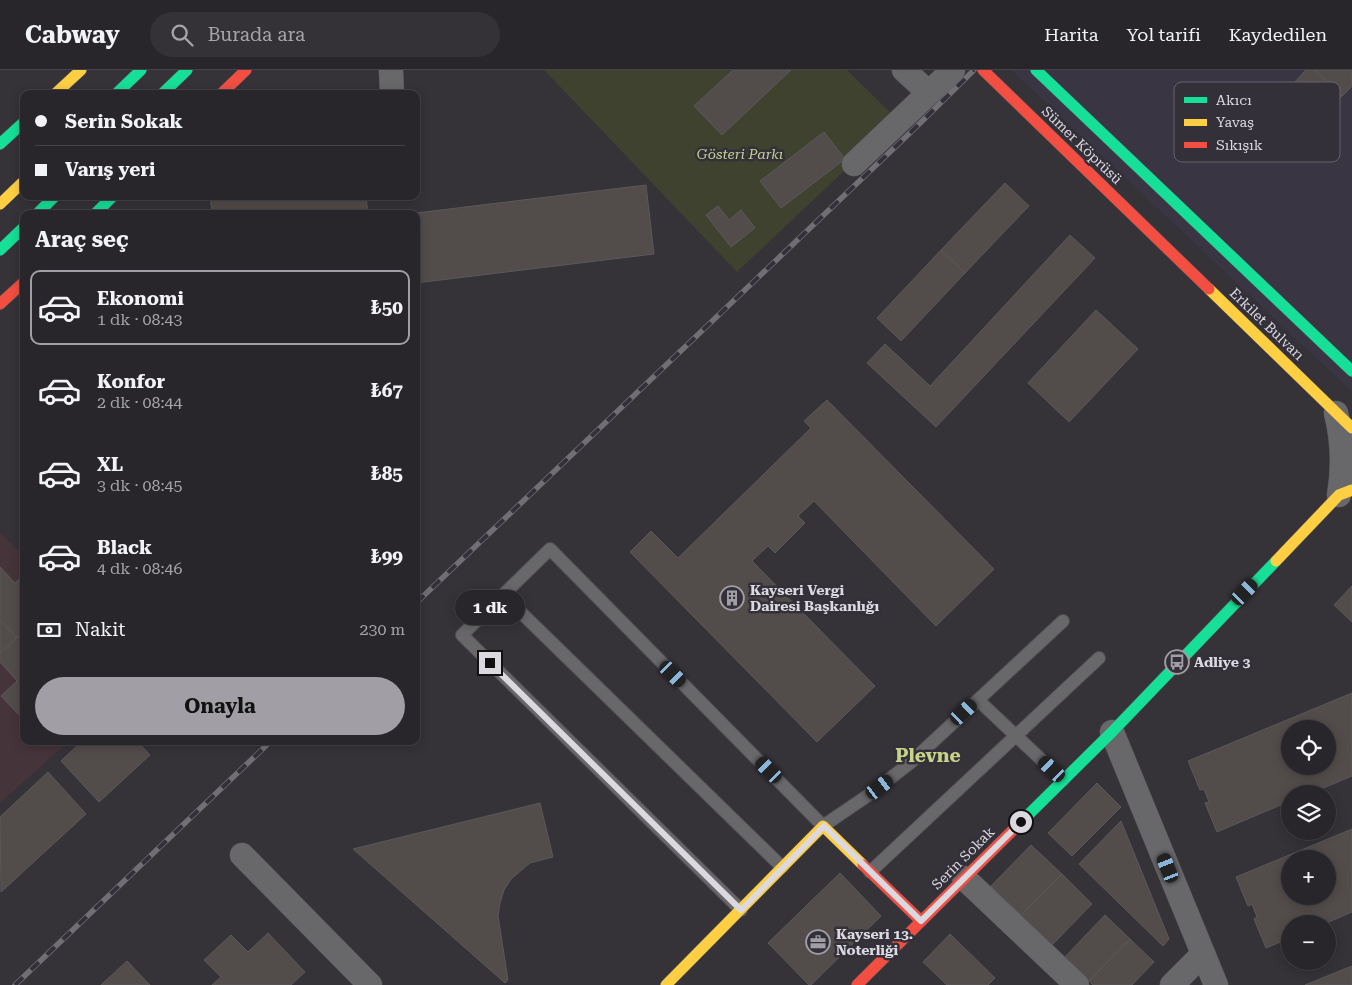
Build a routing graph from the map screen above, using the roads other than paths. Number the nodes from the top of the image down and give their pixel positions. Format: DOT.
graph roads {
  1 [pos="80,70"];
  2 [pos="141,70"];
  3 [pos="187,70"];
  4 [pos="246,70"];
  5 [pos="391,70"];
  6 [pos="904,70"];
  7 [pos="953,70"];
  8 [pos="983,70"];
  9 [pos="1036,70"];
  10 [pos="59,90"];
  11 [pos="120,90"];
  12 [pos="166,90"];
  13 [pos="225,90"];
  14 [pos="392,90"];
  15 [pos="929,93"];
  16 [pos="20,126"];
  17 [pos="0,144"];
  18 [pos="854,164"];
  19 [pos="20,185"];
  20 [pos="51,200"];
  21 [pos="109,200"];
  22 [pos="0,204"];
  23 [pos="41,210"];
  24 [pos="99,210"];
  25 [pos="1191,216"];
  26 [pos="20,231"];
  27 [pos="1161,242"];
  28 [pos="0,250"];
  29 [pos="20,286"];
  30 [pos="0,304"];
  31 [pos="1352,371"];
  32 [pos="1344,420"];
  33 [pos="1345,492"];
  34 [pos="503,595"];
  35 [pos="1063,620"];
  36 [pos="1099,658"];
  37 [pos="978,700"];
  38 [pos="1112,732"];
  39 [pos="1016,736"];
  40 [pos="1063,780"];
  41 [pos="824,826"];
  42 [pos="242,855"];
  43 [pos="782,868"];
  44 [pos="870,872"];
  45 [pos="964,878"];
  46 [pos="741,910"];
  47 [pos="921,921"];
  48 [pos="1203,954"];
  49 [pos="370,985"];
  50 [pos="666,985"];
  51 [pos="857,985"];
  52 [pos="1077,985"];
  53 [pos="1172,985"];
  54 [pos="1216,985"];
  1 -- 10 [label="main road"];
  2 -- 11 [label="main road"];
  3 -- 12 [label="main road"];
  4 -- 13 [label="main road"];
  5 -- 14 [label="street"];
  6 -- 15 [label="street"];
  7 -- 15 [label="street"];
  8 -- 27 [label="main road, Sümer Köprüsü"];
  9 -- 25 [label="main road, Sümer Köprüsü"];
  15 -- 18 [label="street"];
  16 -- 17 [label="main road"];
  19 -- 22 [label="main road"];
  20 -- 23 [label="main road"];
  21 -- 24 [label="main road"];
  25 -- 31 [label="main road, Erkilet Bulvarı"];
  26 -- 28 [label="main road"];
  27 -- 32 [label="main road, Erkilet Bulvarı"];
  29 -- 30 [label="main road"];
  32 -- 33 [label="street"];
  33 -- 38 [label="main road, Serin Sokak"];
  34 -- 41 [label="lane"];
  34 -- 43 [label="lane"];
  34 -- 46 [label="lane"];
  35 -- 37 [label="lane"];
  36 -- 39 [label="lane"];
  37 -- 39 [label="lane"];
  37 -- 41 [label="lane"];
  38 -- 40 [label="main road, Serin Sokak"];
  38 -- 48 [label="street"];
  39 -- 40 [label="lane"];
  39 -- 44 [label="lane"];
  40 -- 45 [label="main road, Serin Sokak"];
  41 -- 43 [label="main road"];
  41 -- 44 [label="main road"];
  42 -- 49 [label="street"];
  43 -- 46 [label="main road"];
  44 -- 47 [label="main road"];
  45 -- 47 [label="main road, Serin Sokak"];
  45 -- 52 [label="street"];
  46 -- 50 [label="main road"];
  47 -- 51 [label="main road, Serin Sokak"];
  48 -- 53 [label="street"];
  48 -- 54 [label="street"];
}
